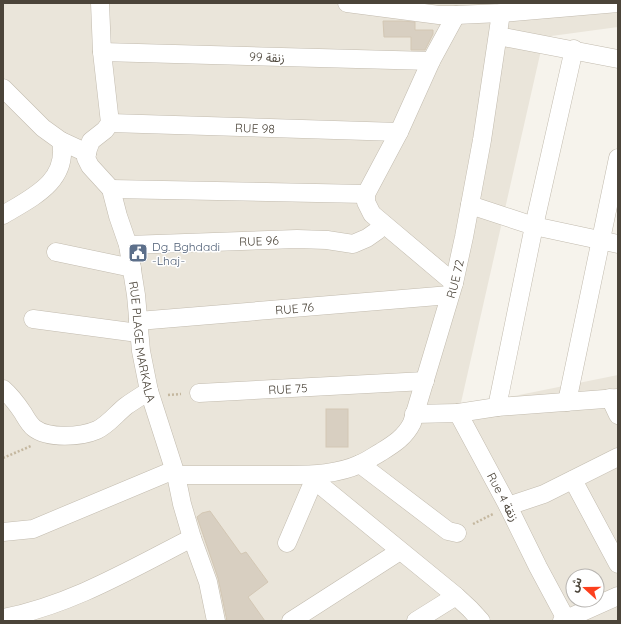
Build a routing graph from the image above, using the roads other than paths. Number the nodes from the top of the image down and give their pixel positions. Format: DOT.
graph roads {
  1 [pos="100,3"];
  2 [pos="347,3"];
  3 [pos="618,3"];
  4 [pos="371,5"];
  5 [pos="585,5"];
  6 [pos="510,9"];
  7 [pos="445,11"];
  8 [pos="498,36"];
  9 [pos="574,50"];
  10 [pos="102,52"];
  11 [pos="618,59"];
  12 [pos="431,61"];
  13 [pos="3,89"];
  14 [pos="110,123"];
  15 [pos="400,132"];
  16 [pos="61,141"];
  17 [pos="87,152"];
  18 [pos="618,158"];
  19 [pos="111,189"];
  20 [pos="366,194"];
  21 [pos="470,205"];
  22 [pos="3,215"];
  23 [pos="382,223"];
  24 [pos="534,226"];
  25 [pos="610,241"];
  26 [pos="128,245"];
  27 [pos="56,252"];
  28 [pos="132,268"];
  29 [pos="452,289"];
  30 [pos="33,319"];
  31 [pos="138,327"];
  32 [pos="425,381"];
  33 [pos="3,389"];
  34 [pos="200,392"];
  35 [pos="150,394"];
  36 [pos="614,398"];
  37 [pos="567,402"];
  38 [pos="497,407"];
  39 [pos="458,413"];
  40 [pos="414,414"];
  41 [pos="618,415"];
  42 [pos="618,457"];
  43 [pos="360,464"];
  44 [pos="175,472"];
  45 [pos="311,478"];
  46 [pos="573,480"];
  47 [pos="508,506"];
  48 [pos="3,532"];
  49 [pos="457,533"];
  50 [pos="192,538"];
  51 [pos="287,543"];
  52 [pos="400,551"];
  53 [pos="618,564"];
  54 [pos="456,596"];
  55 [pos="618,596"];
  56 [pos="3,618"];
  57 [pos="210,618"];
  58 [pos="565,620"];
  59 [pos="291,621"];
  60 [pos="416,621"];
  61 [pos="481,621"];
  1 -- 10 [label="street"];
  2 -- 4 [label="street"];
  3 -- 5 [label="street"];
  4 -- 7 [label="street"];
  5 -- 6 [label="street"];
  6 -- 7 [label="street"];
  6 -- 8 [label="street, RUE 72"];
  7 -- 12 [label="street"];
  8 -- 9 [label="street"];
  8 -- 21 [label="street, RUE 72"];
  9 -- 11 [label="street"];
  9 -- 24 [label="street"];
  10 -- 12 [label="street, زنقة 99"];
  10 -- 14 [label="street"];
  12 -- 15 [label="street"];
  13 -- 16 [label="street"];
  14 -- 15 [label="street, RUE 98"];
  14 -- 17 [label="street"];
  15 -- 20 [label="street"];
  16 -- 17 [label="street"];
  16 -- 22 [label="street"];
  17 -- 19 [label="street, RUE PLAGE MARKALA"];
  18 -- 25 [label="street"];
  19 -- 20 [label="street"];
  19 -- 26 [label="street, RUE PLAGE MARKALA"];
  20 -- 23 [label="street"];
  21 -- 24 [label="street"];
  21 -- 29 [label="street, RUE 72"];
  23 -- 26 [label="street, RUE 96"];
  23 -- 29 [label="street"];
  24 -- 25 [label="street"];
  24 -- 38 [label="street"];
  25 -- 37 [label="street"];
  26 -- 28 [label="street, RUE PLAGE MARKALA"];
  27 -- 28 [label="street"];
  28 -- 31 [label="street, RUE PLAGE MARKALA"];
  29 -- 31 [label="street, RUE 76"];
  29 -- 32 [label="street, RUE 72"];
  30 -- 31 [label="street, RUE 76"];
  31 -- 35 [label="street, RUE PLAGE MARKALA"];
  32 -- 34 [label="street, RUE 75"];
  32 -- 40 [label="street, RUE 72"];
  33 -- 35 [label="street"];
  35 -- 44 [label="street, RUE PLAGE MARKALA"];
  36 -- 37 [label="street"];
  36 -- 41 [label="street"];
  37 -- 38 [label="street"];
  38 -- 39 [label="street"];
  39 -- 40 [label="street"];
  39 -- 47 [label="street, Rue 4 زنقة"];
  40 -- 43 [label="street, RUE 72"];
  42 -- 46 [label="street"];
  43 -- 45 [label="street, RUE 72"];
  43 -- 49 [label="street"];
  44 -- 45 [label="street, RUE 72"];
  44 -- 48 [label="street"];
  44 -- 50 [label="street, RUE PLAGE MARKALA"];
  45 -- 51 [label="street"];
  45 -- 52 [label="street"];
  46 -- 47 [label="street"];
  46 -- 53 [label="street"];
  47 -- 58 [label="street, Rue 4 زنقة"];
  50 -- 56 [label="street"];
  50 -- 57 [label="street, RUE PLAGE MARKALA"];
  52 -- 54 [label="street"];
  52 -- 59 [label="street"];
  54 -- 60 [label="street"];
  54 -- 61 [label="street"];
  55 -- 58 [label="street"];
}
